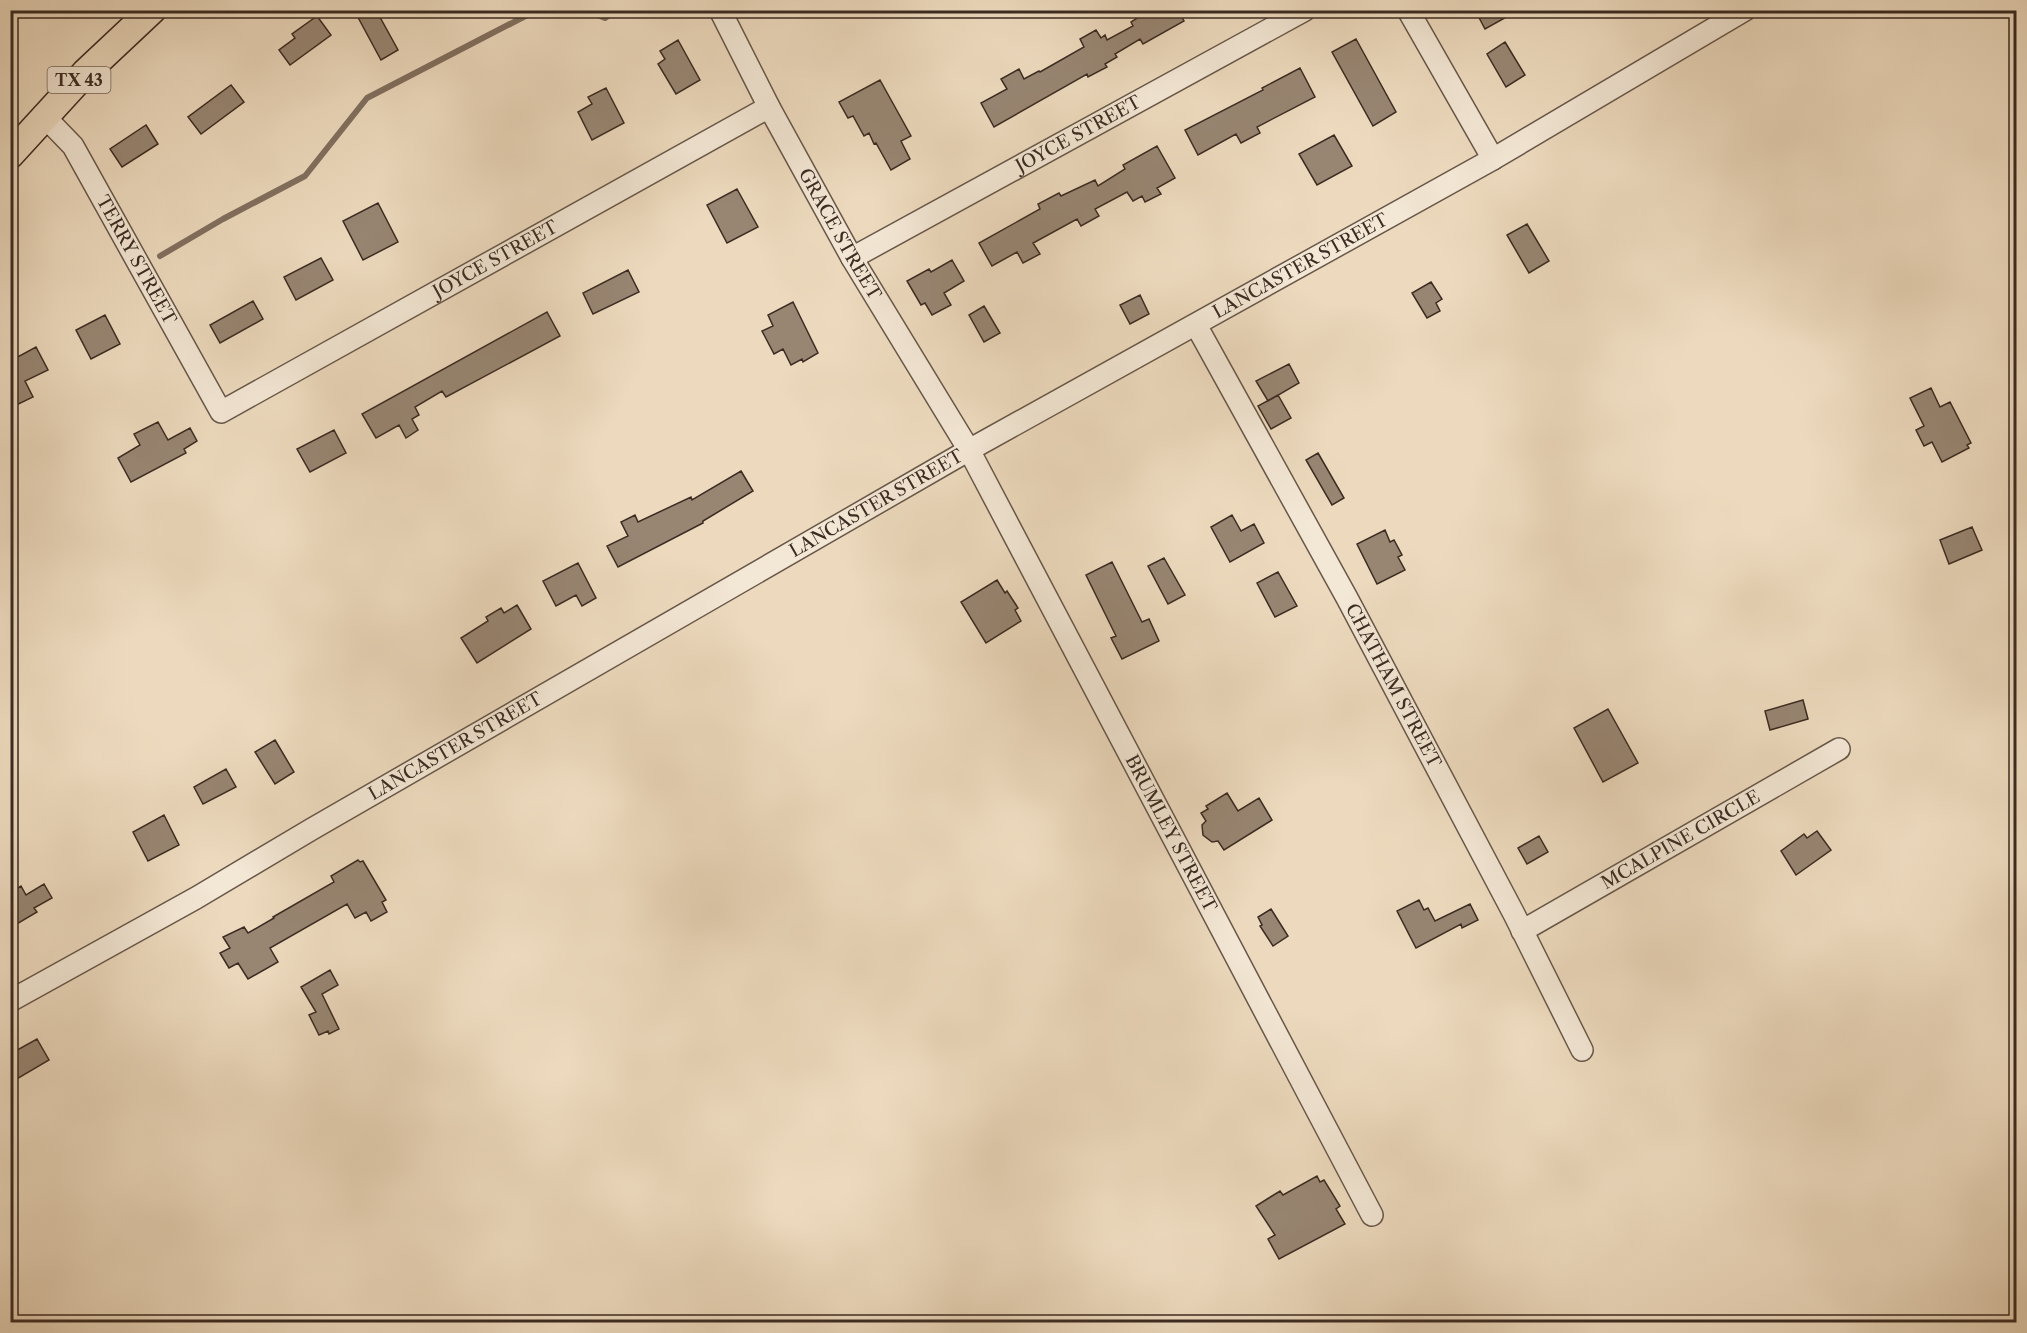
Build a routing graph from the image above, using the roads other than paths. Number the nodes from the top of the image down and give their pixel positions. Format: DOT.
graph roads {
  1 [pos="152,10"];
  2 [pos="720,10"];
  3 [pos="1305,10"];
  4 [pos="1408,10"];
  5 [pos="1745,10"];
  6 [pos="769,106"];
  7 [pos="44,116"];
  8 [pos="10,155"];
  9 [pos="1493,159"];
  10 [pos="852,258"];
  11 [pos="1196,325"];
  12 [pos="221,412"];
  13 [pos="969,450"];
  14 [pos="1839,748"];
  15 [pos="1522,931"];
  16 [pos="10,1001"];
  17 [pos="1582,1050"];
  18 [pos="1372,1215"];
  1 -- 7 [label="main road, TX 43"];
  2 -- 6 [label="street, GRACE STREET"];
  3 -- 10 [label="street, JOYCE STREET"];
  4 -- 9 [label="street"];
  5 -- 9 [label="street, LANCASTER STREET"];
  6 -- 10 [label="street, GRACE STREET"];
  6 -- 12 [label="street, JOYCE STREET"];
  7 -- 8 [label="main road, TX 43"];
  7 -- 12 [label="street, TERRY STREET"];
  9 -- 11 [label="street, LANCASTER STREET"];
  10 -- 13 [label="street, GRACE STREET"];
  11 -- 13 [label="street, LANCASTER STREET"];
  11 -- 15 [label="street, CHATHAM STREET"];
  13 -- 16 [label="street, LANCASTER STREET"];
  13 -- 18 [label="street, BRUMLEY STREET"];
  14 -- 15 [label="street, MCALPINE CIRCLE"];
  15 -- 17 [label="street, CHATHAM STREET"];
}
